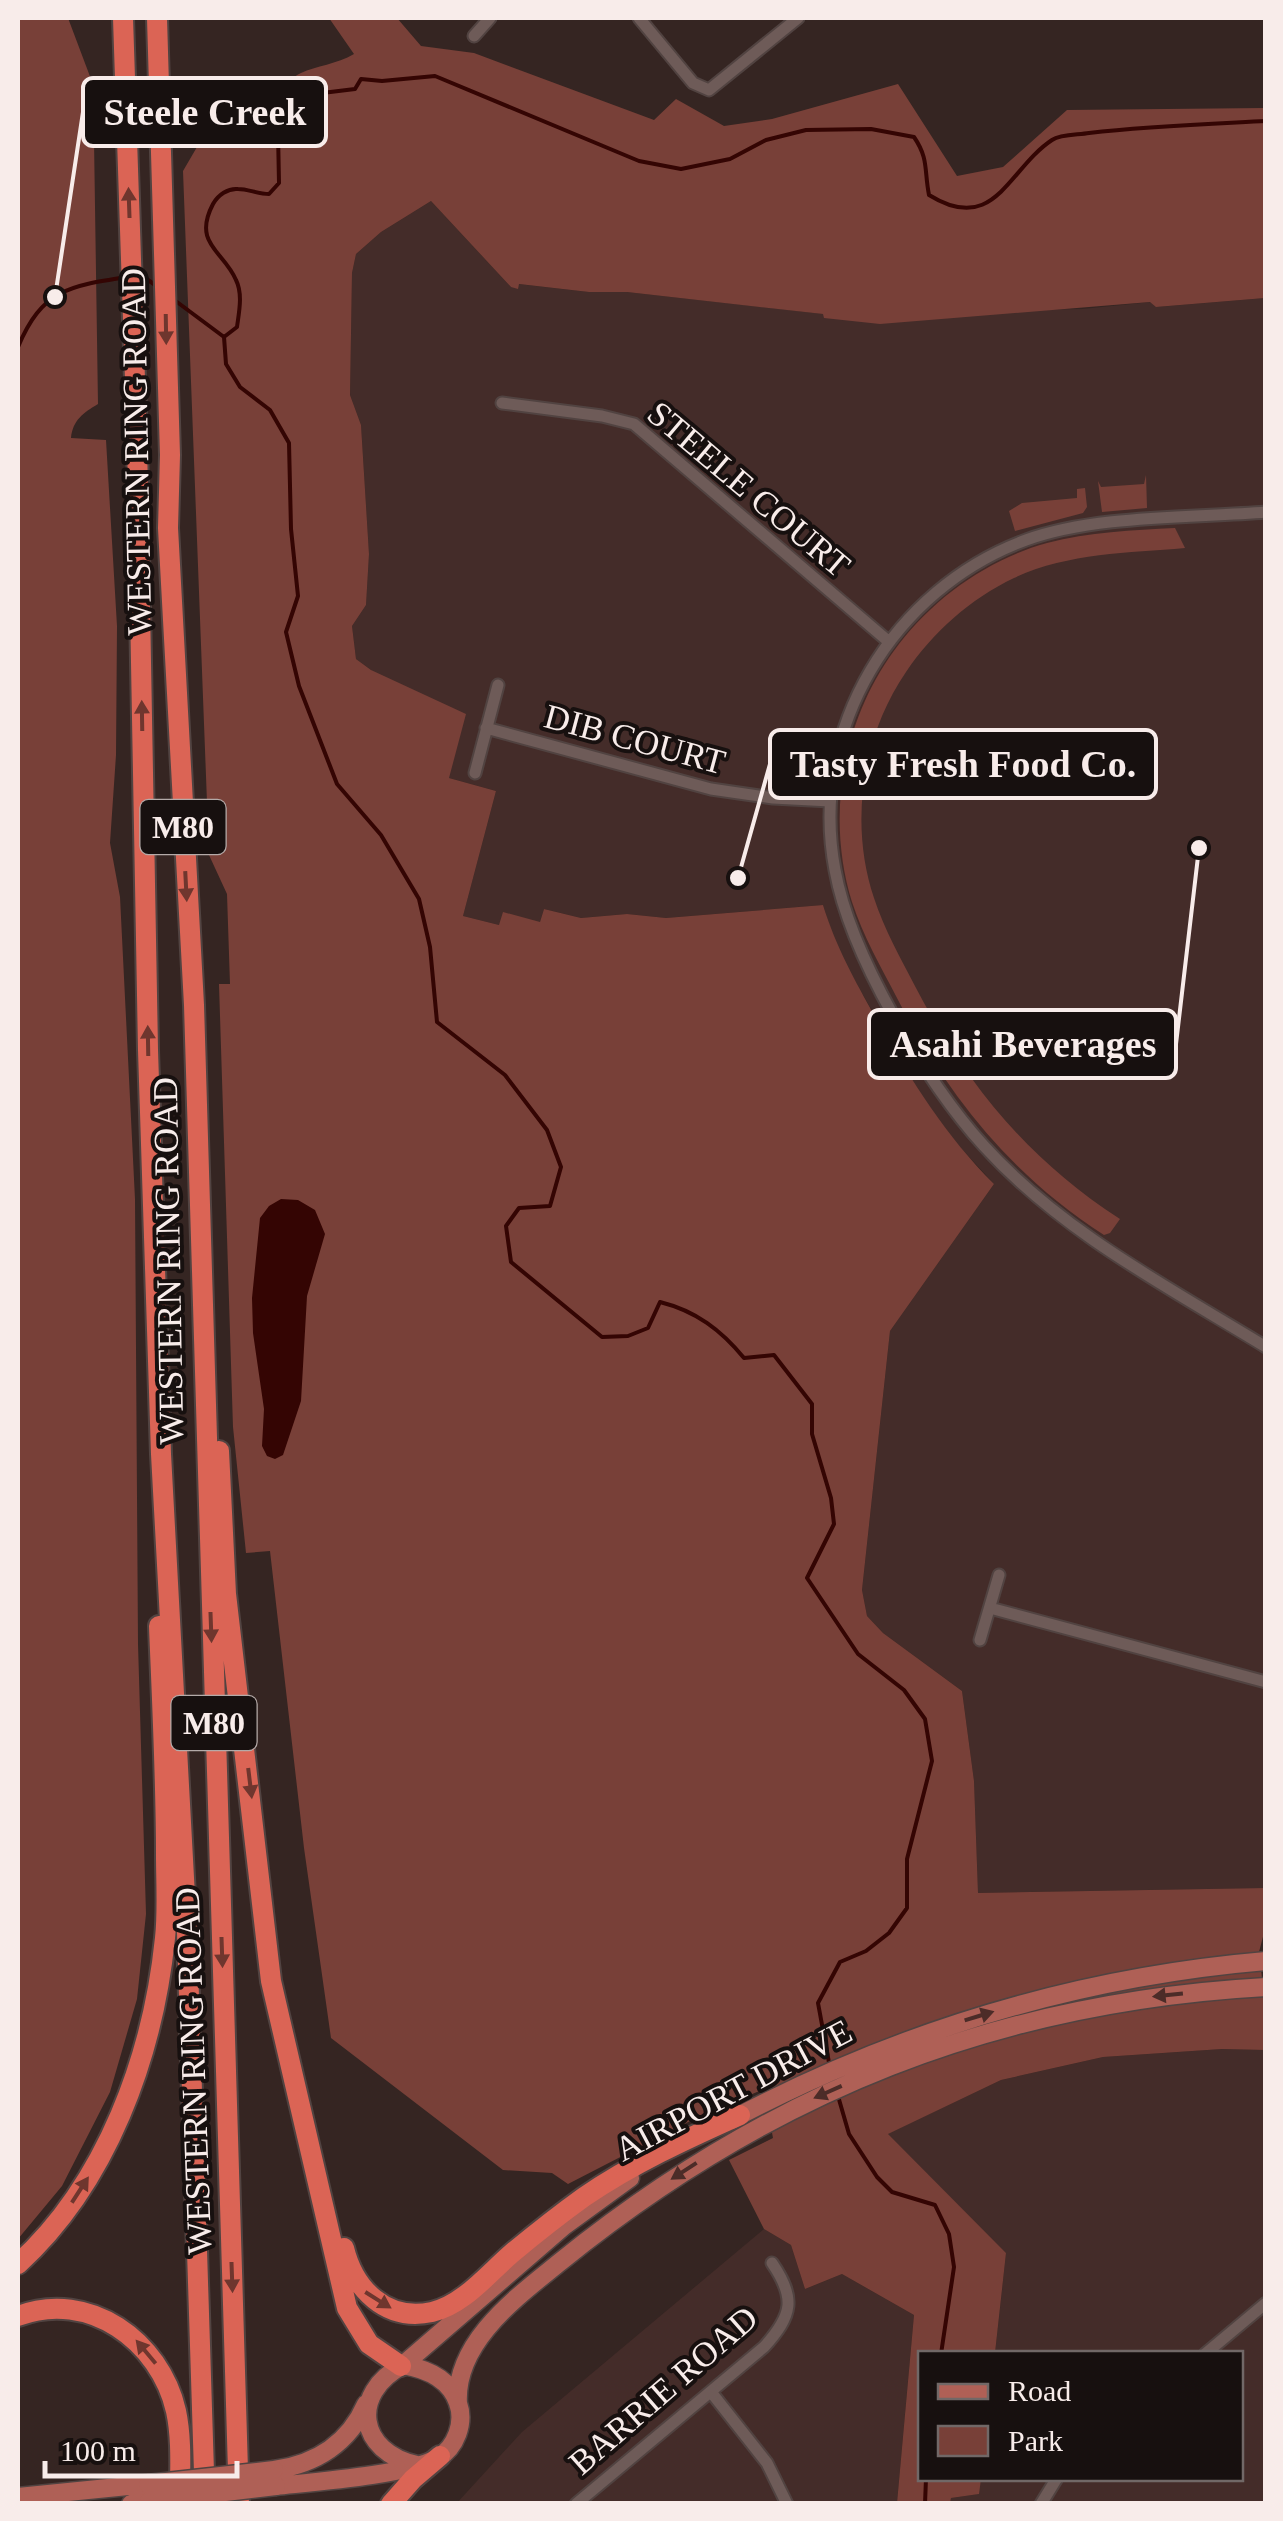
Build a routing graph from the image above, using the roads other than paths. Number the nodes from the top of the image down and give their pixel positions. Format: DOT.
graph roads {
  1 [pos="120,18"];
  2 [pos="158,18"];
  3 [pos="166,18"];
  4 [pos="490,18"];
  5 [pos="639,18"];
  6 [pos="798,18"];
  7 [pos="474,36"];
  8 [pos="162,162"];
  9 [pos="502,403"];
  10 [pos="1266,512"];
  11 [pos="888,642"];
  12 [pos="498,685"];
  13 [pos="486,728"];
  14 [pos="474,773"];
  15 [pos="830,802"];
  16 [pos="194,1005"];
  17 [pos="1266,1347"];
  18 [pos="161,1454"];
  19 [pos="1000,1575"];
  20 [pos="990,1608"];
  21 [pos="980,1640"];
  22 [pos="1266,1682"];
  23 [pos="1266,1962"];
  24 [pos="1266,1987"];
  25 [pos="888,2056"];
  26 [pos="765,2112"];
  27 [pos="740,2115"];
  28 [pos="303,2117"];
  29 [pos="772,2263"];
  30 [pos="18,2264"];
  31 [pos="1266,2303"];
  32 [pos="18,2316"];
  33 [pos="1210,2351"];
  34 [pos="402,2365"];
  35 [pos="711,2392"];
  36 [pos="367,2402"];
  37 [pos="458,2404"];
  38 [pos="440,2456"];
  39 [pos="416,2465"];
  40 [pos="275,2478"];
  41 [pos="1054,2481"];
  42 [pos="142,2496"];
  43 [pos="18,2497"];
  44 [pos="180,2504"];
  45 [pos="205,2504"];
  46 [pos="240,2504"];
  47 [pos="391,2504"];
  48 [pos="576,2504"];
  49 [pos="787,2504"];
  50 [pos="1041,2504"];
  18 -- 1 [label="highway, WESTERN RING ROAD / M80, one-way"];
  2 -- 8 [label="highway, WESTERN RING ROAD / M80"];
  3 -- 8 [label="highway"];
  4 -- 7 [label="street"];
  5 -- 6 [label="street"];
  8 -- 16 [label="highway, WESTERN RING ROAD / M80, one-way"];
  9 -- 11 [label="street, STEELE COURT"];
  10 -- 11 [label="street"];
  11 -- 15 [label="street"];
  12 -- 13 [label="street"];
  13 -- 14 [label="street"];
  13 -- 15 [label="street, DIB COURT"];
  15 -- 17 [label="street"];
  16 -- 28 [label="highway, one-way"];
  16 -- 46 [label="highway, WESTERN RING ROAD / M80, one-way"];
  30 -- 18 [label="highway, one-way"];
  18 -- 45 [label="highway, WESTERN RING ROAD / M80"];
  19 -- 20 [label="street"];
  20 -- 21 [label="street"];
  20 -- 22 [label="street"];
  25 -- 23 [label="main road, AIRPORT DRIVE, one-way"];
  24 -- 25 [label="main road, AIRPORT DRIVE, one-way"];
  25 -- 26 [label="main road, AIRPORT DRIVE"];
  26 -- 27 [label="main road, AIRPORT DRIVE"];
  26 -- 37 [label="main road, AIRPORT DRIVE, one-way"];
  28 -- 27 [label="highway, one-way"];
  27 -- 34 [label="main road, AIRPORT DRIVE"];
  28 -- 34 [label="highway"];
  29 -- 35 [label="street, BARRIE ROAD"];
  31 -- 33 [label="street"];
  44 -- 32 [label="highway, one-way"];
  34 -- 36 [label="main road"];
  34 -- 37 [label="main road"];
  35 -- 48 [label="street, BARRIE ROAD"];
  35 -- 49 [label="street"];
  36 -- 39 [label="main road"];
  36 -- 40 [label="main road"];
  37 -- 38 [label="main road"];
  38 -- 39 [label="main road"];
  38 -- 47 [label="highway"];
  39 -- 40 [label="main road"];
  40 -- 42 [label="main road, bridge"];
  41 -- 50 [label="street"];
  42 -- 43 [label="main road"];
}
